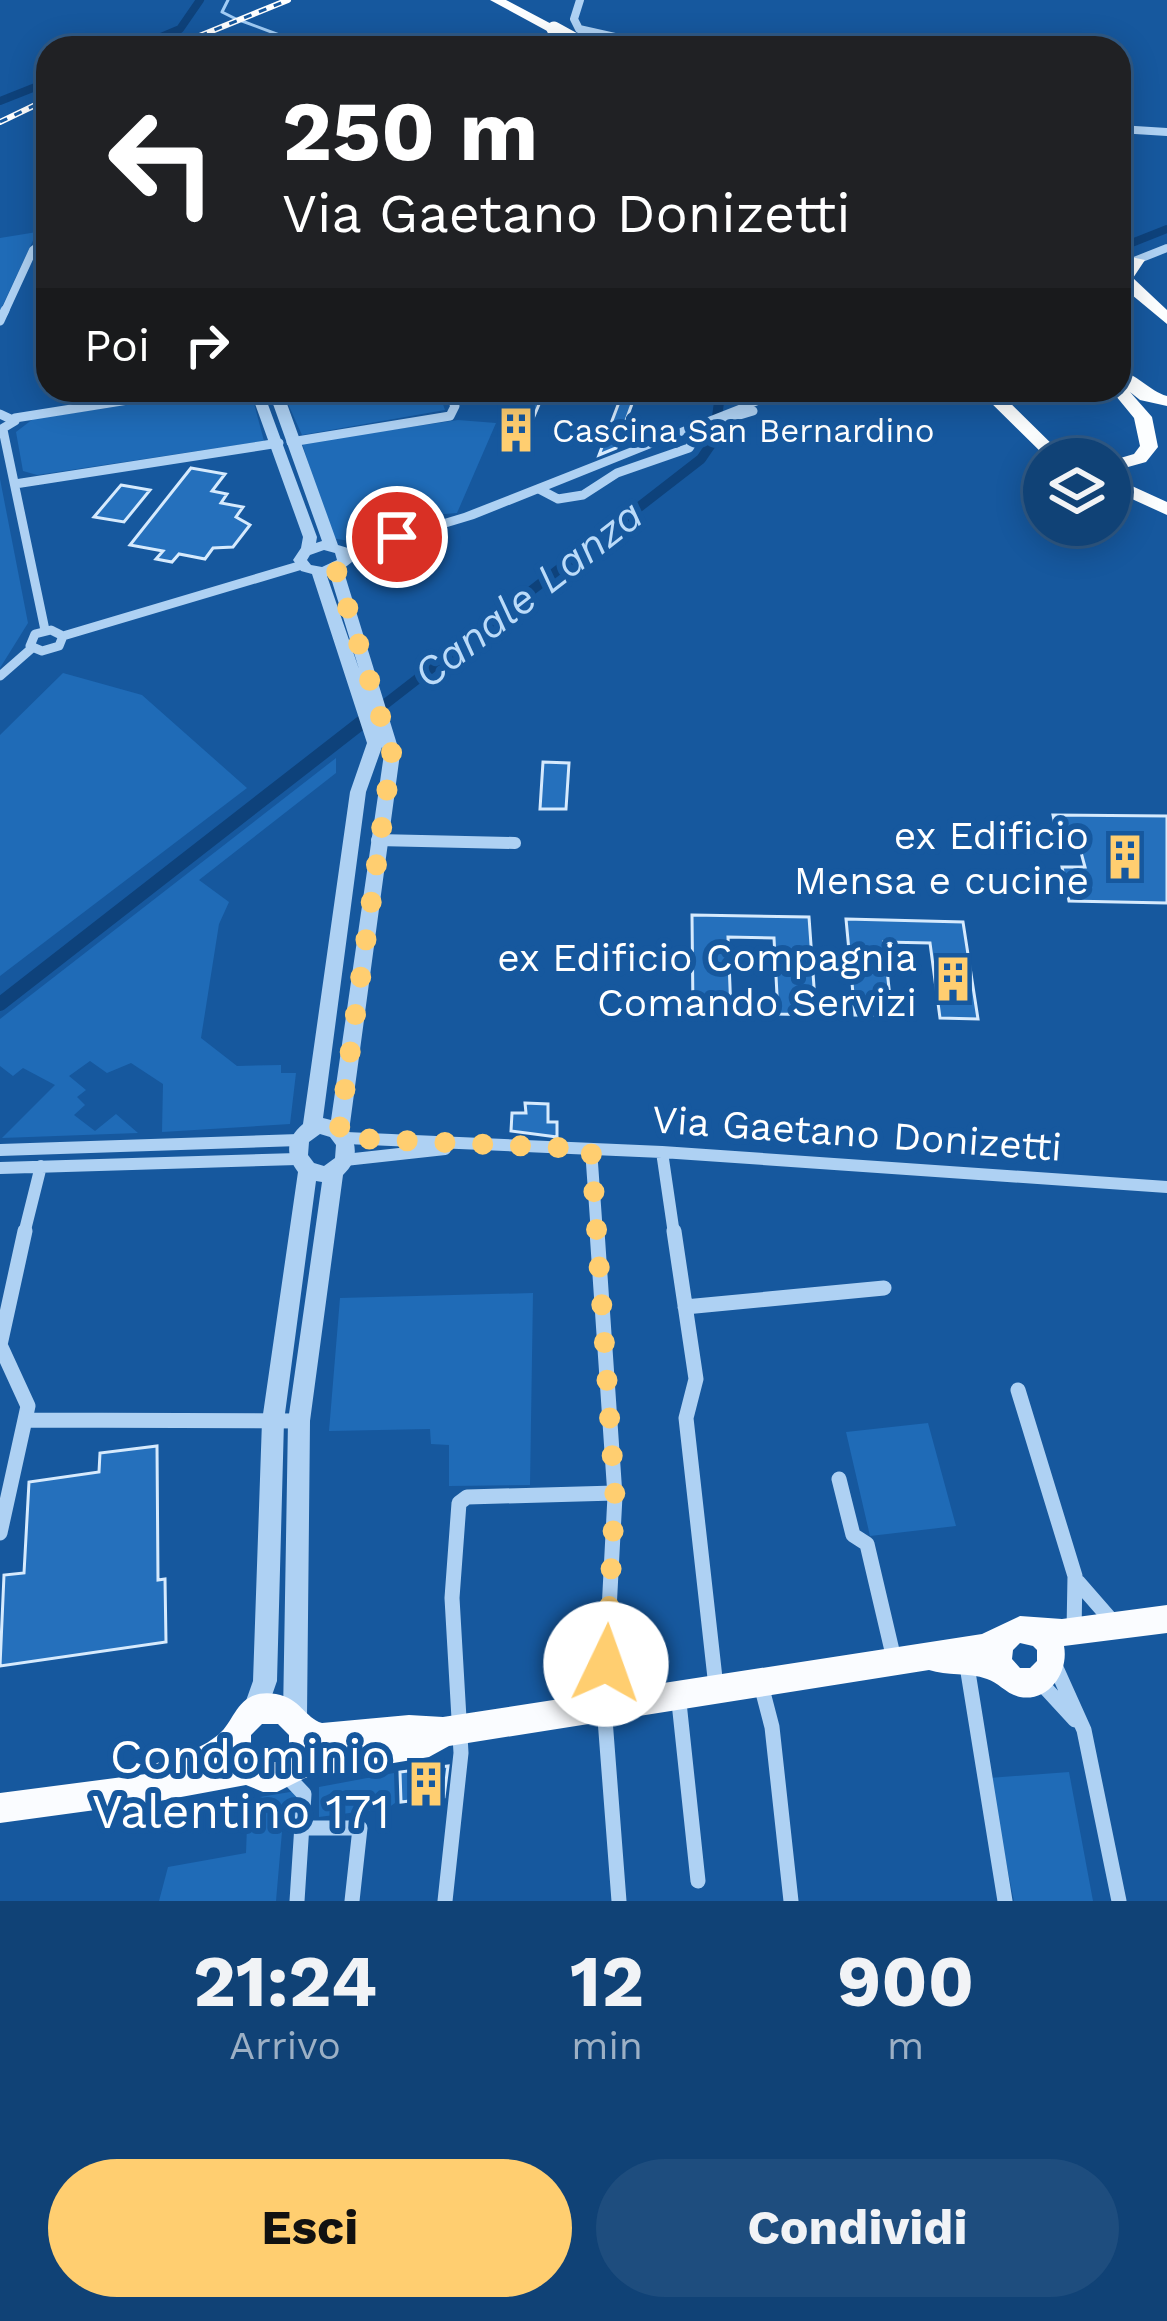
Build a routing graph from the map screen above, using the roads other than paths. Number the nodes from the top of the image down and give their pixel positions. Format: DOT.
graph roads {
  1 [pos="496,0"];
  2 [pos="580,0"];
  3 [pos="568,36"];
  4 [pos="576,36"];
  5 [pos="1131,130"];
  6 [pos="1167,132"];
  7 [pos="36,248"];
  8 [pos="1167,248"];
  9 [pos="1131,263"];
  10 [pos="1131,292"];
  11 [pos="1167,319"];
  12 [pos="0,321"];
  13 [pos="1131,388"];
  14 [pos="1131,396"];
  15 [pos="1131,399"];
  16 [pos="1167,401"];
  17 [pos="116,402"];
  18 [pos="262,402"];
  19 [pos="275,402"];
  20 [pos="452,402"];
  21 [pos="759,402"];
  22 [pos="999,402"];
  23 [pos="753,411"];
  24 [pos="1,412"];
  25 [pos="15,418"];
  26 [pos="2,430"];
  27 [pos="1036,438"];
  28 [pos="1167,441"];
  29 [pos="285,442"];
  30 [pos="1131,461"];
  31 [pos="15,484"];
  32 [pos="538,489"];
  33 [pos="1131,492"];
  34 [pos="1167,509"];
  35 [pos="324,559"];
  36 [pos="45,630"];
  37 [pos="63,635"];
  38 [pos="32,648"];
  39 [pos="0,676"];
  40 [pos="378,725"];
  41 [pos="357,802"];
  42 [pos="383,802"];
  43 [pos="377,840"];
  44 [pos="515,843"];
  45 [pos="366,915"];
  46 [pos="339,916"];
  47 [pos="341,1149"];
  48 [pos="591,1149"];
  49 [pos="0,1150"];
  50 [pos="304,1150"];
  51 [pos="662,1152"];
  52 [pos="41,1166"];
  53 [pos="0,1168"];
  54 [pos="1167,1187"];
  55 [pos="884,1288"];
  56 [pos="685,1307"];
  57 [pos="20,1384"];
  58 [pos="0,1388"];
  59 [pos="1018,1390"];
  60 [pos="25,1420"];
  61 [pos="286,1421"];
  62 [pos="839,1479"];
  63 [pos="614,1493"];
  64 [pos="1,1527"];
  65 [pos="1075,1576"];
  66 [pos="1167,1618"];
  67 [pos="1116,1627"];
  68 [pos="1074,1631"];
  69 [pos="1002,1652"];
  70 [pos="1044,1657"];
  71 [pos="909,1658"];
  72 [pos="967,1666"];
  73 [pos="760,1680"];
  74 [pos="716,1687"];
  75 [pos="678,1692"];
  76 [pos="604,1706"];
  77 [pos="254,1714"];
  78 [pos="300,1725"];
  79 [pos="453,1730"];
  80 [pos="235,1741"];
  81 [pos="245,1771"];
  82 [pos="301,1774"];
  83 [pos="125,1788"];
  84 [pos="0,1808"];
  85 [pos="303,1828"];
  86 [pos="698,1881"];
  87 [pos="298,1901"];
  88 [pos="352,1901"];
  89 [pos="445,1901"];
  90 [pos="619,1901"];
  91 [pos="790,1901"];
  92 [pos="1005,1901"];
  93 [pos="1119,1901"];
  1 -- 3 [label="highway, bridge"];
  2 -- 4 [label="street"];
  5 -- 6 [label="street"];
  7 -- 12 [label="street"];
  8 -- 9 [label="street"];
  10 -- 11 [label="highway"];
  13 -- 16 [label="highway"];
  14 -- 28 [label="highway"];
  15 -- 30 [label="highway"];
  17 -- 25 [label="street"];
  18 -- 29 [label="street"];
  19 -- 29 [label="street"];
  20 -- 29 [label="street"];
  21 -- 32 [label="street"];
  22 -- 27 [label="highway"];
  23 -- 32 [label="street"];
  24 -- 25 [label="street"];
  25 -- 26 [label="street"];
  26 -- 31 [label="street"];
  29 -- 31 [label="street"];
  29 -- 35 [label="street"];
  31 -- 36 [label="street"];
  32 -- 35 [label="street"];
  33 -- 34 [label="highway"];
  35 -- 37 [label="street"];
  35 -- 40 [label="street"];
  36 -- 37 [label="street"];
  36 -- 38 [label="street"];
  37 -- 38 [label="street"];
  38 -- 39 [label="street"];
  40 -- 41 [label="street"];
  40 -- 42 [label="street"];
  41 -- 42 [label="street"];
  41 -- 46 [label="street"];
  42 -- 43 [label="street"];
  43 -- 44 [label="street"];
  43 -- 45 [label="street"];
  45 -- 46 [label="street"];
  45 -- 47 [label="street"];
  46 -- 50 [label="street"];
  47 -- 48 [label="street, Via Gaetano Donizetti"];
  47 -- 50 [label="street"];
  47 -- 50 [label="street"];
  47 -- 61 [label="street"];
  48 -- 51 [label="street, Via Gaetano Donizetti"];
  48 -- 63 [label="street"];
  49 -- 50 [label="street"];
  50 -- 52 [label="street"];
  50 -- 61 [label="street"];
  51 -- 54 [label="street, Via Gaetano Donizetti"];
  51 -- 56 [label="street"];
  52 -- 53 [label="street"];
  52 -- 57 [label="street"];
  55 -- 56 [label="street"];
  56 -- 74 [label="street"];
  57 -- 58 [label="street"];
  57 -- 60 [label="street"];
  59 -- 65 [label="street"];
  60 -- 61 [label="street"];
  60 -- 64 [label="street"];
  61 -- 77 [label="street"];
  61 -- 78 [label="street"];
  62 -- 71 [label="street"];
  63 -- 76 [label="street"];
  63 -- 79 [label="street"];
  65 -- 67 [label="street"];
  65 -- 68 [label="street"];
  66 -- 67 [label="main road"];
  67 -- 68 [label="main road"];
  67 -- 70 [label="main road"];
  68 -- 70 [label="main road"];
  69 -- 70 [label="main road"];
  69 -- 70 [label="main road"];
  69 -- 71 [label="main road"];
  69 -- 72 [label="main road"];
  70 -- 93 [label="street"];
  71 -- 72 [label="main road"];
  71 -- 73 [label="main road"];
  72 -- 92 [label="street"];
  73 -- 74 [label="main road"];
  73 -- 91 [label="street"];
  74 -- 75 [label="main road"];
  75 -- 76 [label="main road"];
  75 -- 86 [label="street"];
  76 -- 79 [label="main road"];
  76 -- 90 [label="street"];
  77 -- 78 [label="main road"];
  77 -- 80 [label="main road"];
  78 -- 79 [label="main road"];
  78 -- 82 [label="main road"];
  79 -- 82 [label="main road"];
  79 -- 89 [label="street"];
  80 -- 81 [label="main road"];
  80 -- 83 [label="main road"];
  81 -- 82 [label="main road"];
  81 -- 83 [label="main road"];
  82 -- 85 [label="street"];
  83 -- 84 [label="main road"];
  85 -- 87 [label="street"];
  85 -- 88 [label="street"];
}
